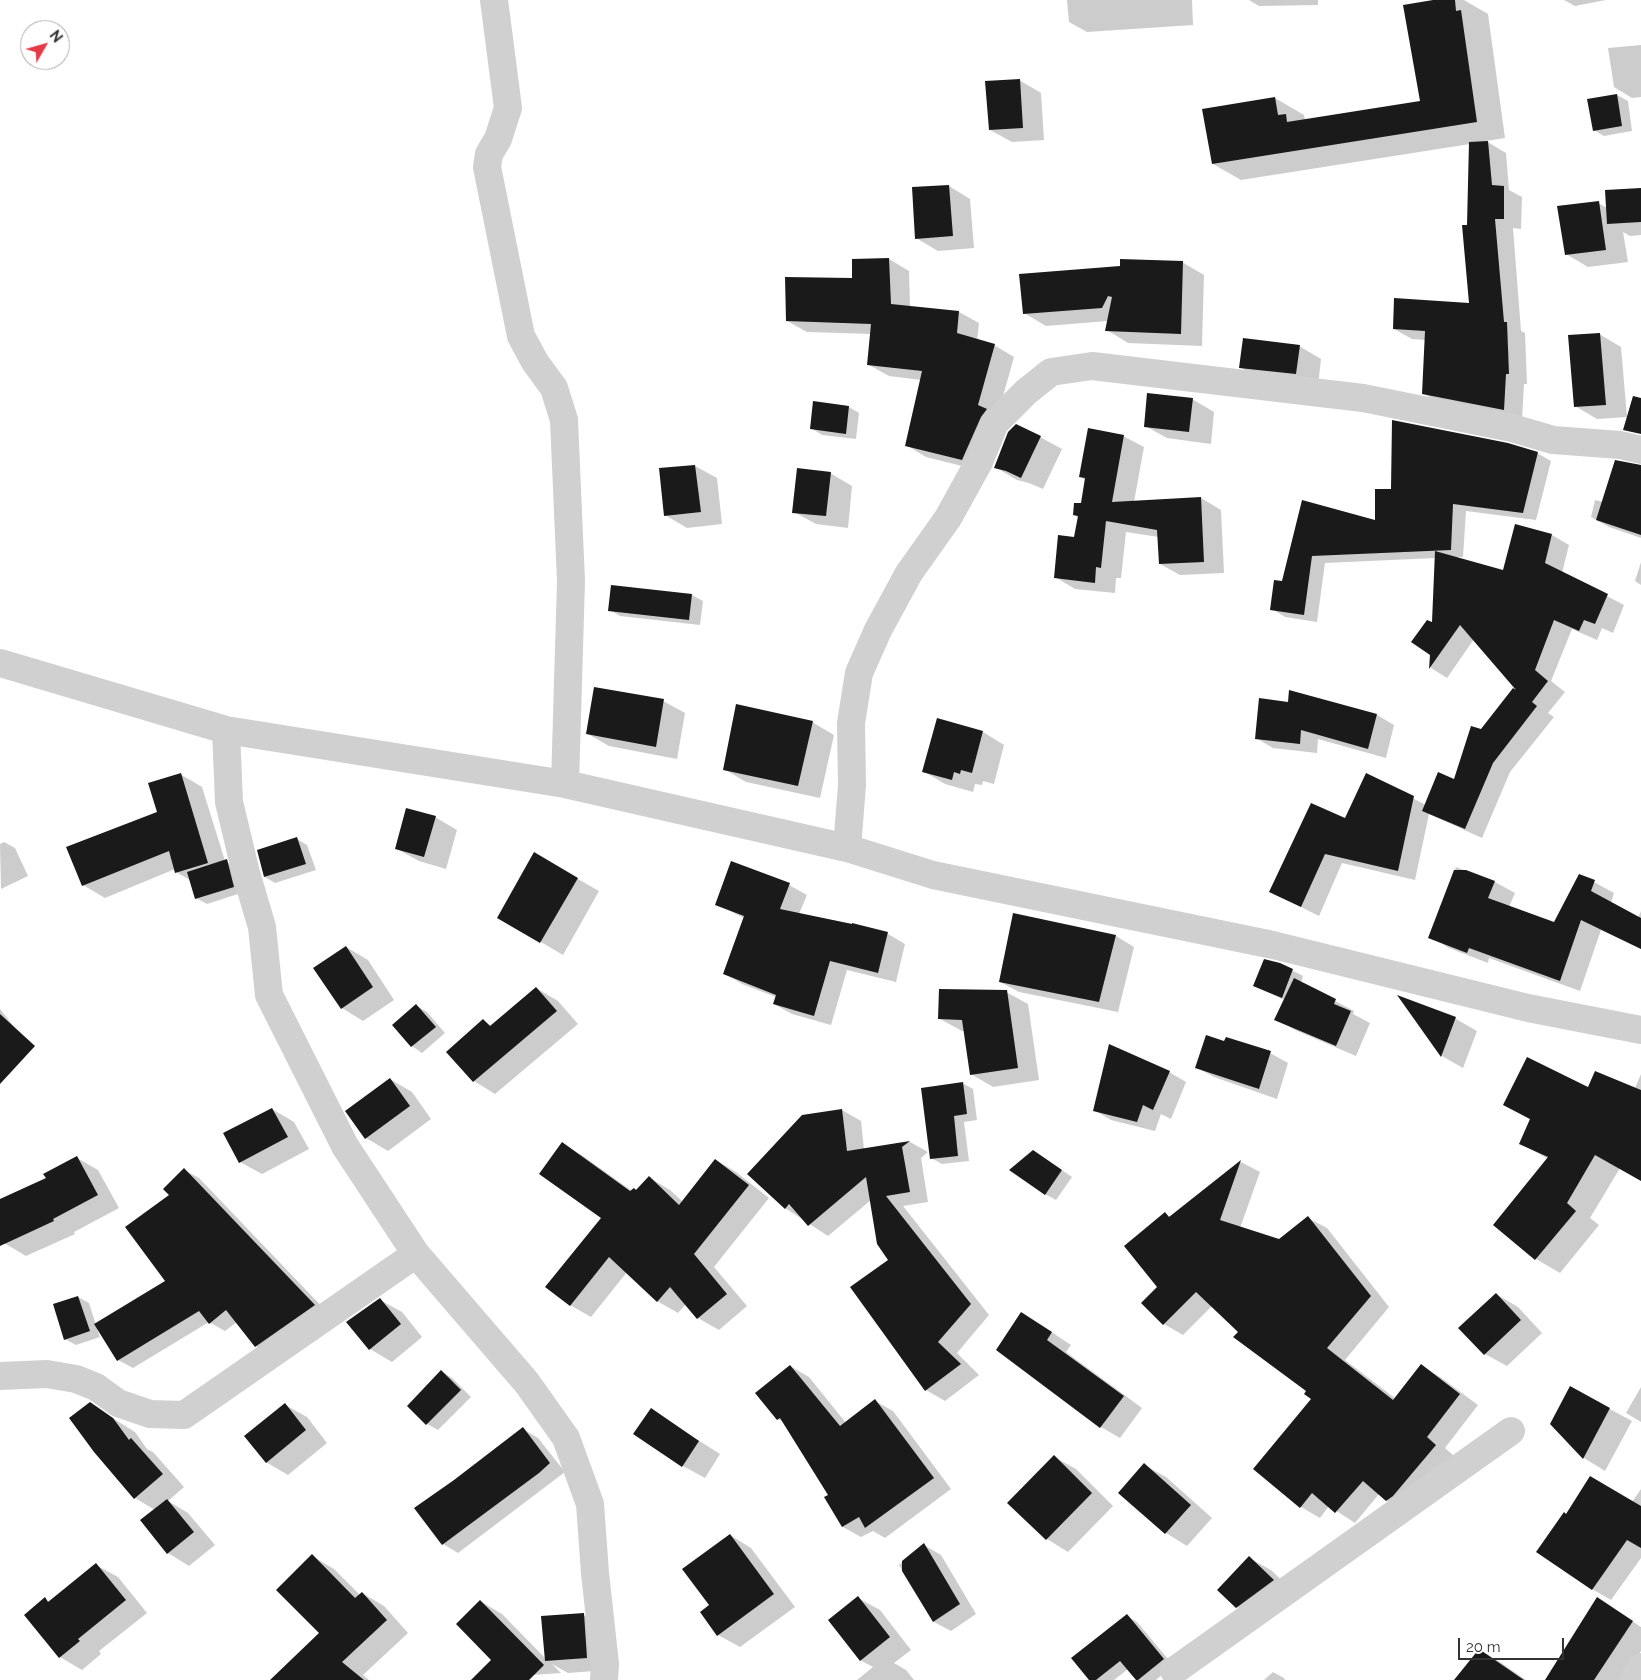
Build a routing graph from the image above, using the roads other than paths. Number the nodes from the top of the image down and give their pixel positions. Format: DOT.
graph roads {
  1 [pos="494,0"];
  2 [pos="1641,450"];
  3 [pos="0,663"];
  4 [pos="226,730"];
  5 [pos="566,784"];
  6 [pos="847,848"];
  7 [pos="1641,1030"];
  8 [pos="416,1254"];
  9 [pos="0,1376"];
  10 [pos="1511,1431"];
  11 [pos="1641,1667"];
  12 [pos="1171,1677"];
  13 [pos="604,1680"];
  14 [pos="1633,1680"];
  1 -- 5 [label="street"];
  2 -- 6 [label="street"];
  3 -- 4 [label="street"];
  4 -- 5 [label="street"];
  4 -- 8 [label="street"];
  5 -- 6 [label="street"];
  6 -- 7 [label="street"];
  8 -- 9 [label="street"];
  8 -- 13 [label="street"];
  10 -- 12 [label="street"];
  11 -- 14 [label="street"];
}
